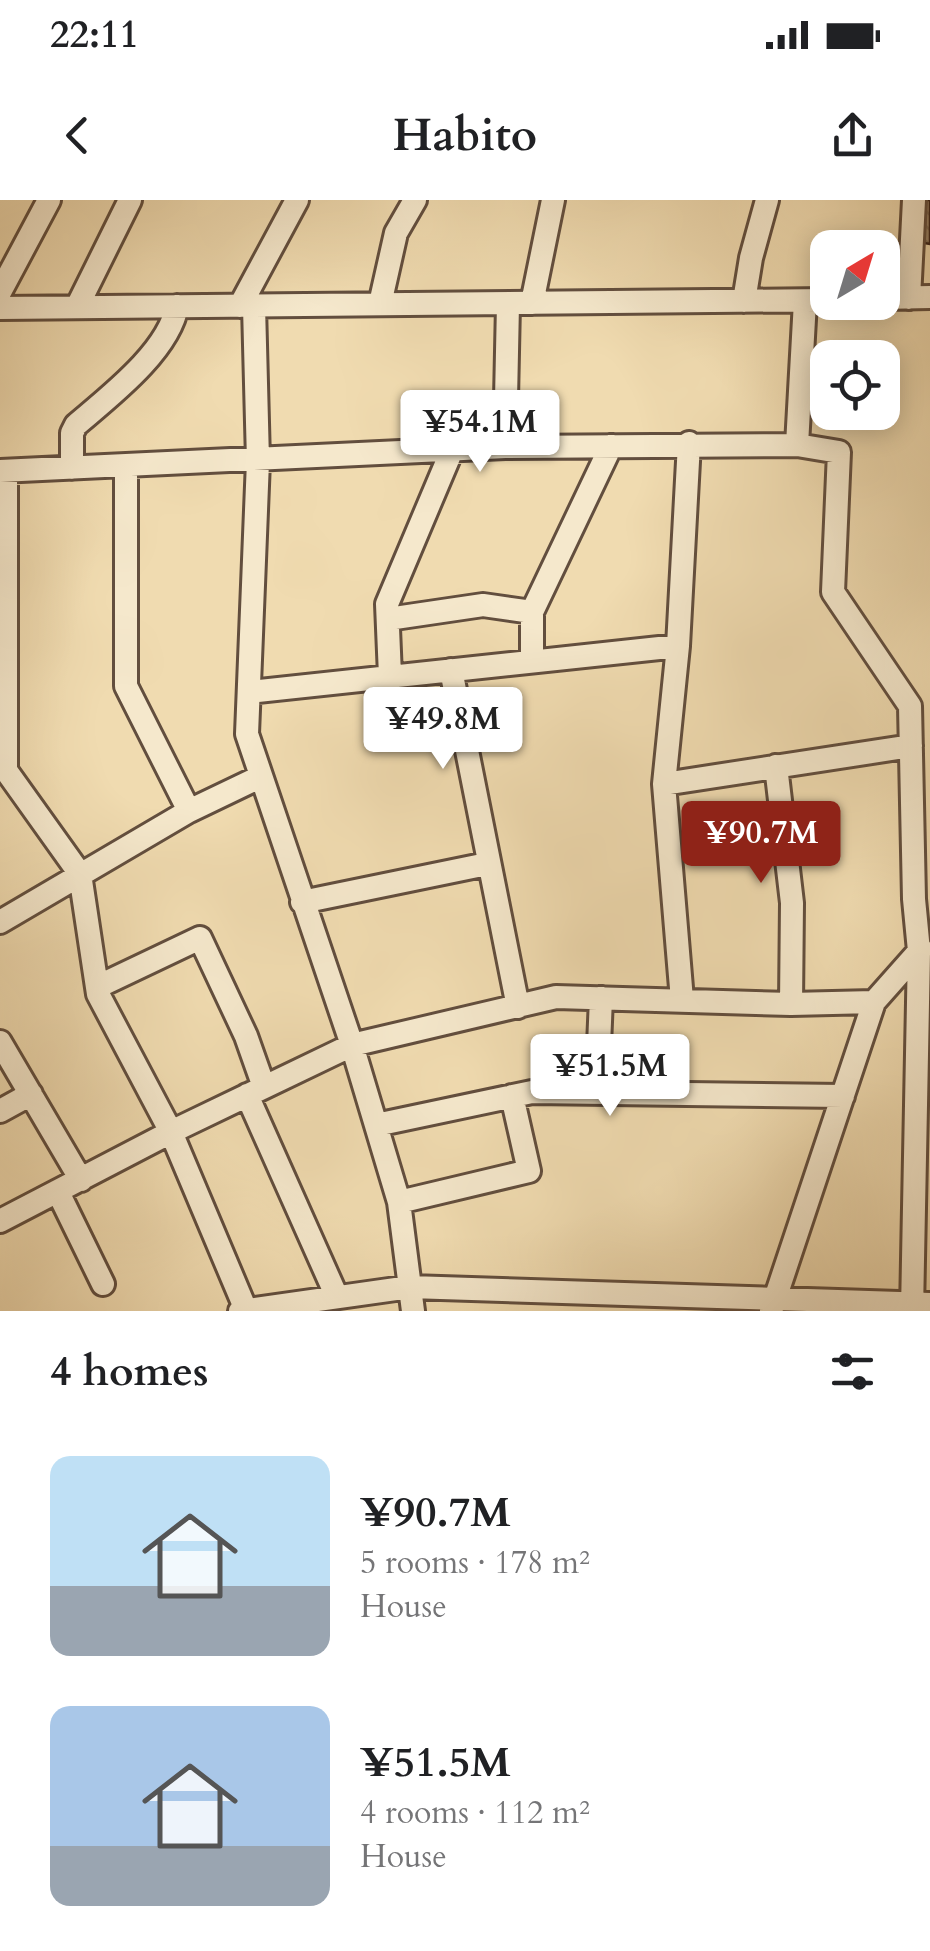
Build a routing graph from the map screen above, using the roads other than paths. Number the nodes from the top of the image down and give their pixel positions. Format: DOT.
graph roads {
  1 [pos="49,200"];
  2 [pos="130,200"];
  3 [pos="297,200"];
  4 [pos="415,200"];
  5 [pos="553,200"];
  6 [pos="767,200"];
  7 [pos="914,200"];
  8 [pos="0,292"];
  9 [pos="919,297"];
  10 [pos="810,301"];
  11 [pos="744,302"];
  12 [pos="532,303"];
  13 [pos="380,304"];
  14 [pos="508,304"];
  15 [pos="177,306"];
  16 [pos="247,306"];
  17 [pos="76,307"];
  18 [pos="0,308"];
  19 [pos="813,320"];
  20 [pos="689,444"];
  21 [pos="797,445"];
  22 [pos="612,446"];
  23 [pos="505,447"];
  24 [pos="452,450"];
  25 [pos="258,461"];
  26 [pos="126,466"];
  27 [pos="72,468"];
  28 [pos="3,471"];
  29 [pos="532,612"];
  30 [pos="388,619"];
  31 [pos="678,646"];
  32 [pos="532,661"];
  33 [pos="451,670"];
  34 [pos="390,676"];
  35 [pos="249,692"];
  36 [pos="910,746"];
  37 [pos="3,766"];
  38 [pos="776,766"];
  39 [pos="260,778"];
  40 [pos="664,784"];
  41 [pos="189,811"];
  42 [pos="488,864"];
  43 [pos="80,874"];
  44 [pos="302,902"];
  45 [pos="0,922"];
  46 [pos="924,946"];
  47 [pos="97,986"];
  48 [pos="601,998"];
  49 [pos="682,1000"];
  50 [pos="874,1002"];
  51 [pos="791,1004"];
  52 [pos="518,1008"];
  53 [pos="0,1042"];
  54 [pos="352,1045"];
  55 [pos="255,1091"];
  56 [pos="597,1093"];
  57 [pos="32,1094"];
  58 [pos="512,1096"];
  59 [pos="843,1096"];
  60 [pos="0,1111"];
  61 [pos="376,1125"];
  62 [pos="171,1132"];
  63 [pos="81,1180"];
  64 [pos="58,1192"];
  65 [pos="399,1202"];
  66 [pos="0,1221"];
  67 [pos="103,1284"];
  68 [pos="410,1287"];
  69 [pos="337,1297"];
  70 [pos="773,1306"];
  71 [pos="918,1306"];
  72 [pos="302,1307"];
  73 [pos="243,1310"];
  74 [pos="412,1311"];
  1 -- 8 [label="street"];
  2 -- 17 [label="street"];
  3 -- 16 [label="street"];
  4 -- 13 [label="street"];
  5 -- 12 [label="street"];
  6 -- 11 [label="street"];
  7 -- 9 [label="street"];
  10 -- 11 [label="street"];
  11 -- 12 [label="street"];
  12 -- 14 [label="street"];
  13 -- 14 [label="street"];
  13 -- 16 [label="street"];
  14 -- 23 [label="street"];
  15 -- 16 [label="street"];
  15 -- 17 [label="street"];
  15 -- 27 [label="street"];
  16 -- 25 [label="street"];
  17 -- 18 [label="street"];
  19 -- 21 [label="street"];
  20 -- 21 [label="street"];
  20 -- 22 [label="street"];
  20 -- 31 [label="street"];
  21 -- 36 [label="street"];
  22 -- 23 [label="street"];
  22 -- 29 [label="street"];
  23 -- 24 [label="street"];
  24 -- 25 [label="street"];
  24 -- 30 [label="street"];
  25 -- 26 [label="street"];
  25 -- 35 [label="street"];
  26 -- 27 [label="street"];
  26 -- 41 [label="street"];
  27 -- 28 [label="street"];
  28 -- 37 [label="street"];
  29 -- 30 [label="street"];
  29 -- 32 [label="street"];
  30 -- 34 [label="street"];
  31 -- 32 [label="street"];
  31 -- 40 [label="street"];
  32 -- 33 [label="street"];
  33 -- 34 [label="street"];
  33 -- 42 [label="street"];
  34 -- 35 [label="street"];
  35 -- 39 [label="street"];
  36 -- 38 [label="street"];
  36 -- 46 [label="street"];
  37 -- 43 [label="street"];
  38 -- 40 [label="street"];
  38 -- 51 [label="street"];
  39 -- 41 [label="street"];
  39 -- 44 [label="street"];
  40 -- 49 [label="street"];
  41 -- 43 [label="street"];
  42 -- 44 [label="street"];
  42 -- 52 [label="street"];
  43 -- 45 [label="street"];
  43 -- 47 [label="street"];
  44 -- 54 [label="street"];
  46 -- 50 [label="street"];
  46 -- 71 [label="street"];
  47 -- 55 [label="street"];
  47 -- 62 [label="street"];
  48 -- 49 [label="street"];
  48 -- 52 [label="street"];
  48 -- 56 [label="street"];
  49 -- 51 [label="street"];
  50 -- 51 [label="street"];
  50 -- 59 [label="street"];
  52 -- 54 [label="street"];
  53 -- 57 [label="street"];
  54 -- 55 [label="street"];
  54 -- 61 [label="street"];
  55 -- 62 [label="street"];
  55 -- 69 [label="street"];
  56 -- 58 [label="street"];
  56 -- 59 [label="street"];
  57 -- 60 [label="street"];
  57 -- 63 [label="street"];
  58 -- 61 [label="street"];
  58 -- 65 [label="street"];
  59 -- 70 [label="street"];
  61 -- 65 [label="street"];
  62 -- 63 [label="street"];
  62 -- 73 [label="street"];
  63 -- 64 [label="street"];
  64 -- 66 [label="street"];
  64 -- 67 [label="street"];
  65 -- 68 [label="street"];
  68 -- 69 [label="street"];
  68 -- 70 [label="street"];
  68 -- 74 [label="street"];
  69 -- 72 [label="street"];
  70 -- 71 [label="street"];
  72 -- 73 [label="street"];
}
